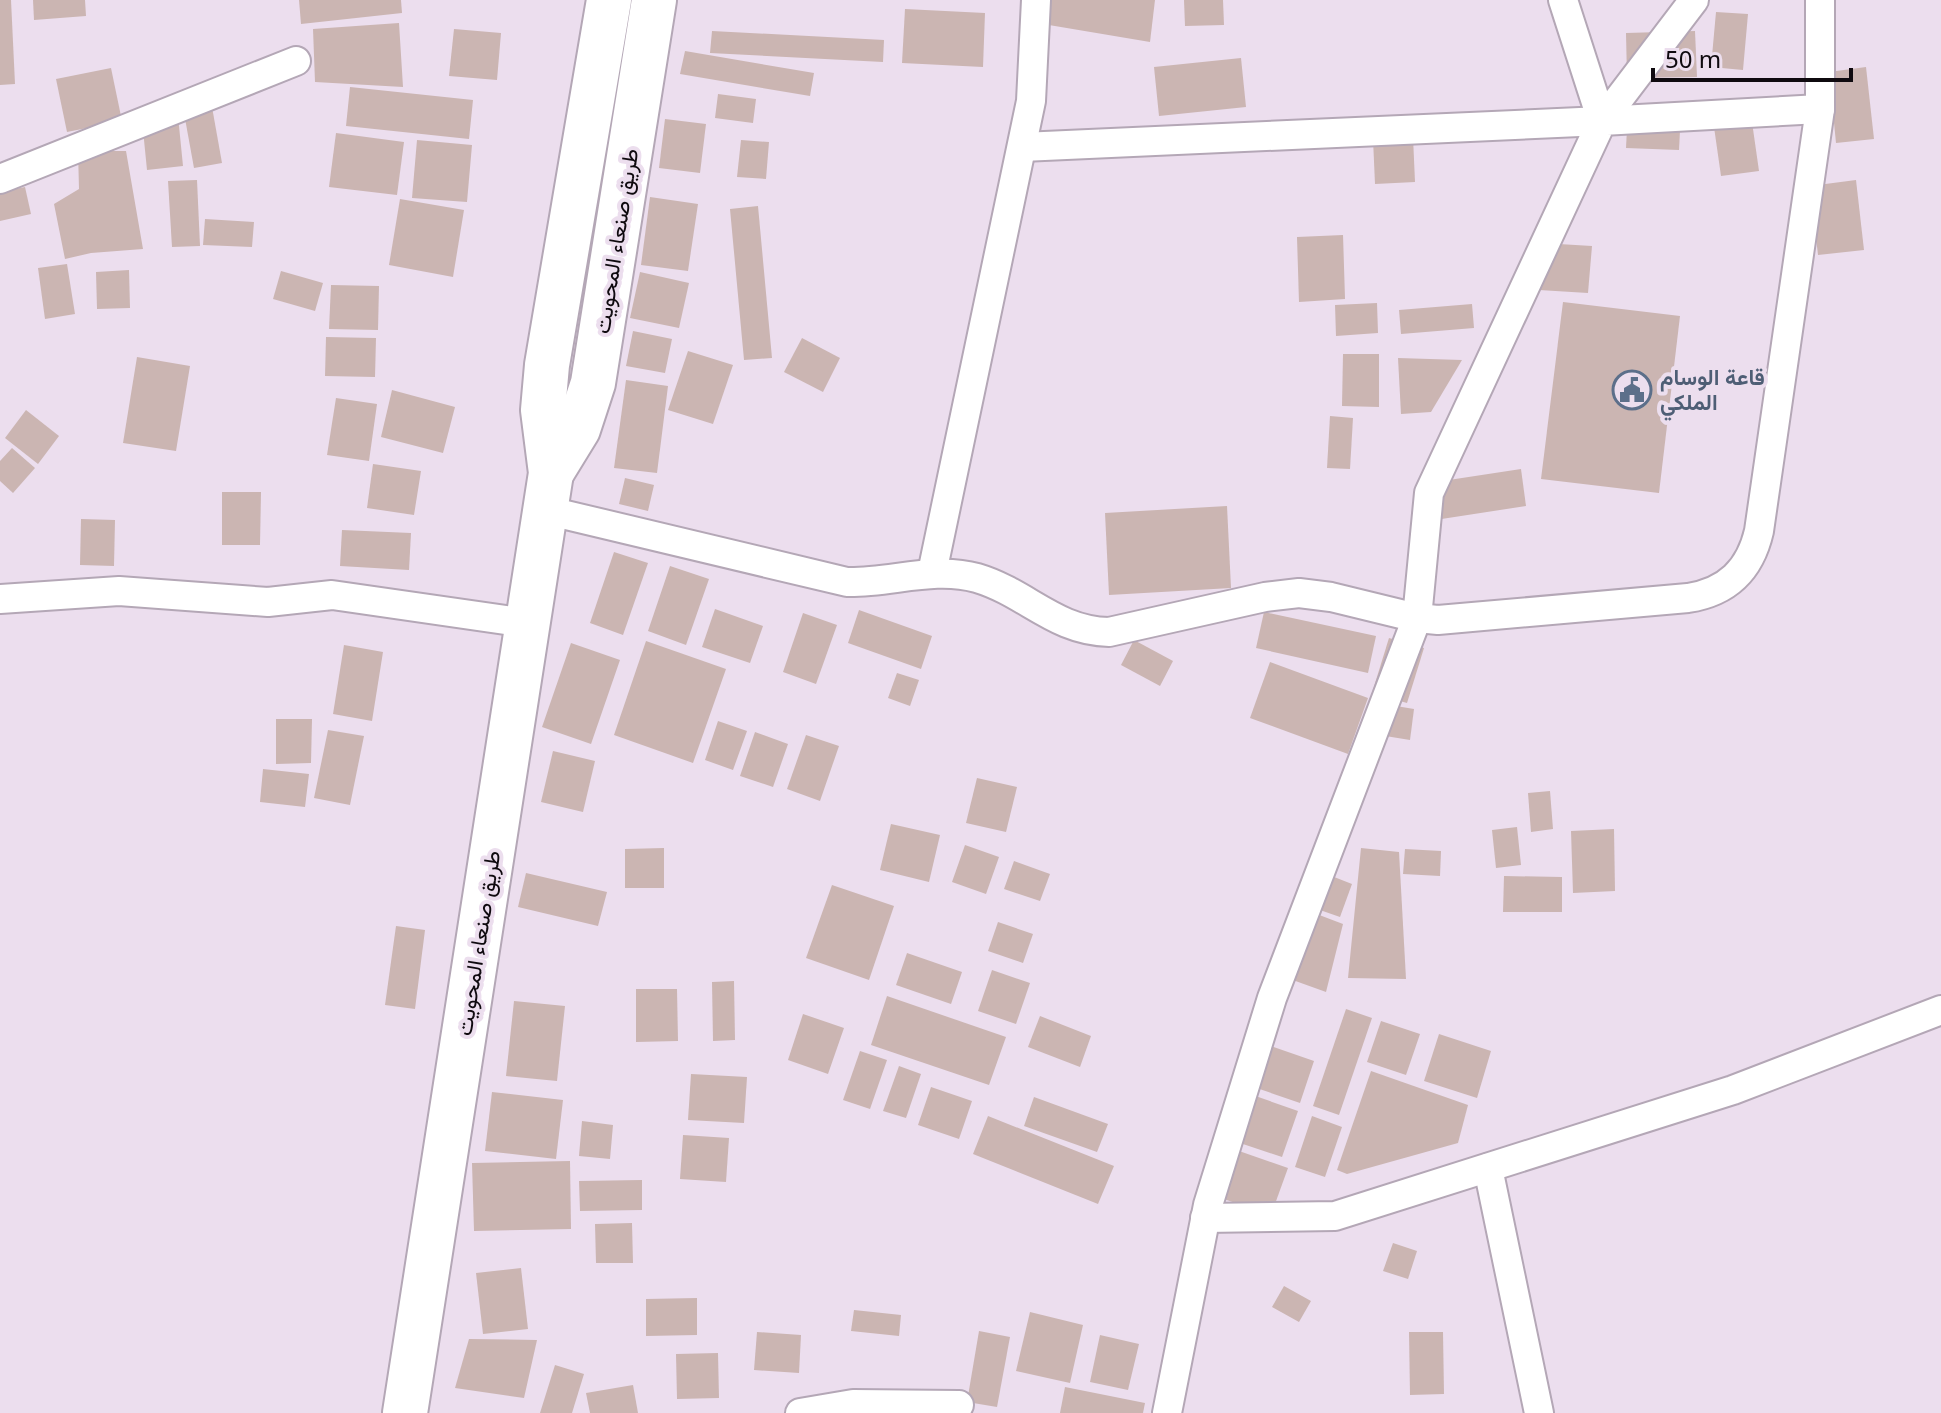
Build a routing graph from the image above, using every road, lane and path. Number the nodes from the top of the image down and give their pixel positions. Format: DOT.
graph roads {
  1 [pos="609,0"];
  2 [pos="654,0"];
  3 [pos="1036,0"];
  4 [pos="1563,0"];
  5 [pos="1694,0"];
  6 [pos="1820,0"];
  7 [pos="296,61"];
  8 [pos="1820,109"];
  9 [pos="1602,121"];
  10 [pos="1022,147"];
  11 [pos="0,179"];
  12 [pos="548,491"];
  13 [pos="932,573"];
  14 [pos="0,599"];
  15 [pos="1417,618"];
  16 [pos="527,623"];
  17 [pos="1941,1010"];
  18 [pos="1488,1168"];
  19 [pos="1205,1218"];
  20 [pos="959,1405"];
  21 [pos="405,1413"];
  22 [pos="800,1413"];
  23 [pos="1167,1413"];
  24 [pos="1539,1413"];
  1 -- 12 [label="main road, طريق صنعاء المحويت"];
  2 -- 12 [label="main road, طريق صنعاء المحويت"];
  3 -- 10 [label="street"];
  4 -- 9 [label="street"];
  5 -- 9 [label="street"];
  6 -- 8 [label="street"];
  7 -- 11 [label="street"];
  8 -- 9 [label="street"];
  8 -- 15 [label="street"];
  9 -- 10 [label="street"];
  9 -- 15 [label="street"];
  10 -- 13 [label="street"];
  12 -- 13 [label="street"];
  12 -- 16 [label="main road, طريق صنعاء المحويت"];
  13 -- 15 [label="street"];
  14 -- 16 [label="street"];
  15 -- 19 [label="street"];
  16 -- 21 [label="main road, طريق صنعاء المحويت"];
  17 -- 18 [label="street"];
  18 -- 19 [label="street"];
  18 -- 24 [label="street"];
  19 -- 23 [label="street"];
  20 -- 22 [label="street"];
}
